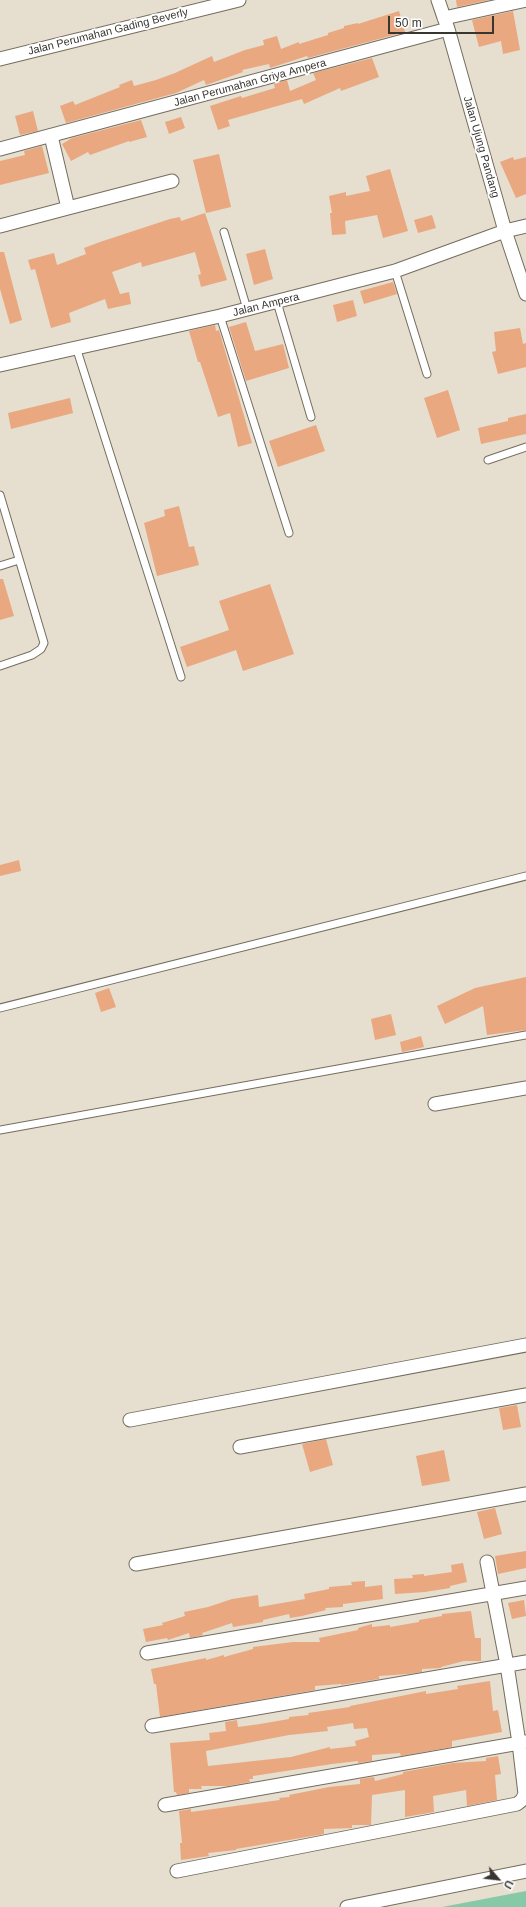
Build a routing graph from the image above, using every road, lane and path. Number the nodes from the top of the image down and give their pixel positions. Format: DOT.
graph roads {
  1 [pos="239,0"];
  2 [pos="438,0"];
  3 [pos="526,0"];
  4 [pos="446,24"];
  5 [pos="0,59"];
  6 [pos="51,136"];
  7 [pos="0,149"];
  8 [pos="172,181"];
  9 [pos="68,208"];
  10 [pos="0,226"];
  11 [pos="526,226"];
  12 [pos="505,231"];
  13 [pos="224,232"];
  14 [pos="395,271"];
  15 [pos="526,294"];
  16 [pos="277,302"];
  17 [pos="247,310"];
  18 [pos="220,316"];
  19 [pos="76,347"];
  20 [pos="0,365"];
  21 [pos="427,374"];
  22 [pos="311,417"];
  23 [pos="526,447"];
  24 [pos="488,460"];
  25 [pos="0,495"];
  26 [pos="289,533"];
  27 [pos="20,560"];
  28 [pos="0,566"];
  29 [pos="0,666"];
  30 [pos="181,677"];
  31 [pos="526,876"];
  32 [pos="0,1008"];
  33 [pos="526,1035"];
  34 [pos="526,1088"];
  35 [pos="435,1104"];
  36 [pos="0,1130"];
  37 [pos="526,1345"];
  38 [pos="526,1395"];
  39 [pos="130,1420"];
  40 [pos="240,1447"];
  41 [pos="526,1494"];
  42 [pos="487,1562"];
  43 [pos="136,1564"];
  44 [pos="526,1588"];
  45 [pos="494,1594"];
  46 [pos="147,1653"];
  47 [pos="526,1662"];
  48 [pos="507,1665"];
  49 [pos="152,1726"];
  50 [pos="523,1742"];
  51 [pos="165,1805"];
  52 [pos="177,1871"];
  53 [pos="526,1871"];
  54 [pos="347,1907"];
  1 -- 5 [label="street, Jalan Perumahan Gading Beverly"];
  2 -- 4 [label="street, Jalan Ujung Pandang"];
  3 -- 4 [label="street, Jalan Perumahan Griya Ampera"];
  4 -- 6 [label="street, Jalan Perumahan Griya Ampera"];
  4 -- 12 [label="street, Jalan Ujung Pandang"];
  6 -- 7 [label="street, Jalan Perumahan Griya Ampera"];
  6 -- 9 [label="street"];
  8 -- 9 [label="street"];
  9 -- 10 [label="street"];
  11 -- 12 [label="street, Jalan Ampera"];
  12 -- 14 [label="street, Jalan Ampera"];
  12 -- 15 [label="street, Jalan Ujung Pandang"];
  13 -- 17 [label="lane"];
  14 -- 16 [label="street, Jalan Ampera"];
  14 -- 21 [label="lane"];
  16 -- 17 [label="street, Jalan Ampera"];
  16 -- 22 [label="lane"];
  17 -- 18 [label="street, Jalan Ampera"];
  18 -- 19 [label="street, Jalan Ampera"];
  18 -- 26 [label="lane"];
  19 -- 20 [label="street, Jalan Ampera"];
  19 -- 30 [label="lane"];
  23 -- 24 [label="lane"];
  25 -- 27 [label="lane"];
  27 -- 28 [label="lane"];
  27 -- 29 [label="lane"];
  31 -- 32 [label="lane"];
  33 -- 36 [label="lane"];
  34 -- 35 [label="street"];
  37 -- 39 [label="street"];
  38 -- 40 [label="street"];
  41 -- 43 [label="street"];
  42 -- 45 [label="street"];
  44 -- 45 [label="street"];
  45 -- 46 [label="street"];
  45 -- 48 [label="street"];
  47 -- 48 [label="street"];
  48 -- 49 [label="street"];
  48 -- 50 [label="street"];
  50 -- 51 [label="street"];
  50 -- 52 [label="street"];
  53 -- 54 [label="street"];
}
